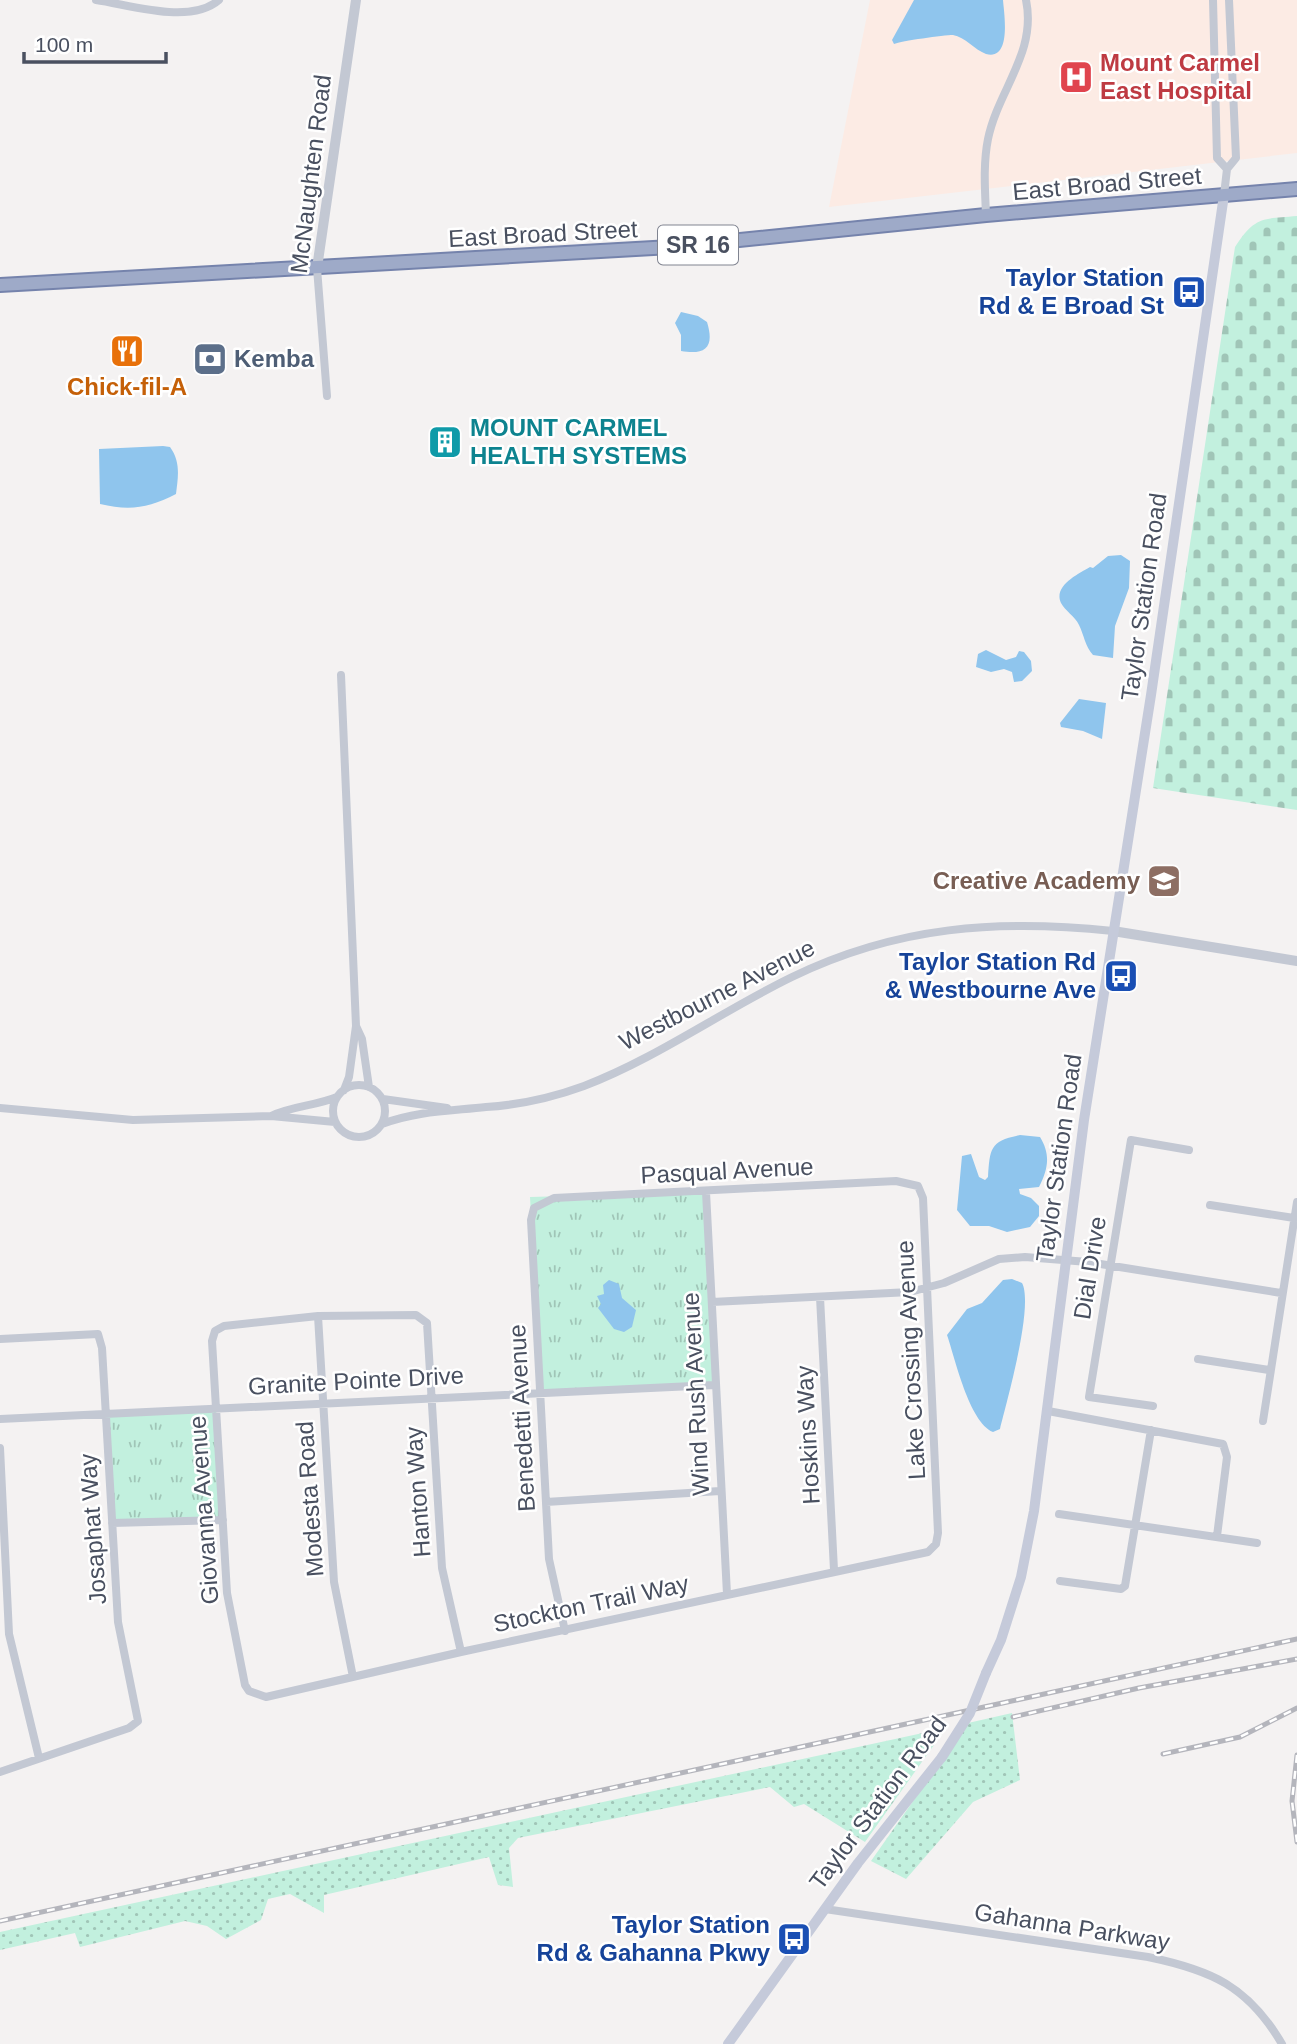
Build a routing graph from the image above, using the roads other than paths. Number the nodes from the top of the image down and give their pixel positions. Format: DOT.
graph roads {
  1 [pos="96,0"];
  2 [pos="356,0"];
  3 [pos="1026,0"];
  4 [pos="1213,0"];
  5 [pos="1229,0"];
  6 [pos="216,2"];
  7 [pos="1227,169"];
  8 [pos="1297,189"];
  9 [pos="1224,195"];
  10 [pos="986,215"];
  11 [pos="317,268"];
  12 [pos="0,285"];
  13 [pos="327,396"];
  14 [pos="341,675"];
  15 [pos="1113,931"];
  16 [pos="1297,961"];
  17 [pos="356,1026"];
  18 [pos="369,1087"];
  19 [pos="340,1094"];
  20 [pos="383,1099"];
  21 [pos="0,1108"];
  22 [pos="450,1108"];
  23 [pos="271,1116"];
  24 [pos="335,1122"];
  25 [pos="382,1124"];
  26 [pos="1189,1150"];
  27 [pos="918,1186"];
  28 [pos="706,1192"];
  29 [pos="1297,1202"];
  30 [pos="538,1204"];
  31 [pos="1210,1205"];
  32 [pos="1294,1219"];
  33 [pos="1066,1260"];
  34 [pos="1110,1266"];
  35 [pos="928,1288"];
  36 [pos="1281,1293"];
  37 [pos="820,1297"];
  38 [pos="712,1302"];
  39 [pos="318,1316"];
  40 [pos="0,1339"];
  41 [pos="1198,1359"];
  42 [pos="1269,1370"];
  43 [pos="714,1385"];
  44 [pos="541,1391"];
  45 [pos="431,1397"];
  46 [pos="323,1402"];
  47 [pos="1153,1406"];
  48 [pos="216,1408"];
  49 [pos="1048,1411"];
  50 [pos="105,1415"];
  51 [pos="0,1419"];
  52 [pos="1264,1421"];
  53 [pos="1151,1430"];
  54 [pos="0,1448"];
  55 [pos="720,1491"];
  56 [pos="545,1502"];
  57 [pos="1059,1514"];
  58 [pos="223,1520"];
  59 [pos="112,1523"];
  60 [pos="1135,1524"];
  61 [pos="2,1527"];
  62 [pos="938,1533"];
  63 [pos="1217,1536"];
  64 [pos="1258,1543"];
  65 [pos="834,1570"];
  66 [pos="1059,1581"];
  67 [pos="727,1594"];
  68 [pos="565,1631"];
  69 [pos="4,1634"];
  70 [pos="461,1652"];
  71 [pos="353,1677"];
  72 [pos="245,1685"];
  73 [pos="40,1758"];
  74 [pos="0,1772"];
  75 [pos="825,1909"];
  76 [pos="729,2044"];
  77 [pos="1282,2044"];
  1 -- 6 [label="street"];
  2 -- 11 [label="street, McNaughten Road"];
  3 -- 10 [label="street"];
  4 -- 7 [label="street"];
  5 -- 7 [label="street"];
  7 -- 9 [label="street"];
  8 -- 9 [label="highway, East Broad Street / SR 16"];
  9 -- 10 [label="highway, East Broad Street / SR 16"];
  9 -- 15 [label="main road, Taylor Station Road"];
  10 -- 11 [label="highway, East Broad Street / SR 16"];
  11 -- 12 [label="highway, East Broad Street / SR 16"];
  11 -- 13 [label="street, McNaughten Road"];
  14 -- 17 [label="street"];
  15 -- 16 [label="street, Westbourne Avenue"];
  15 -- 22 [label="street, Westbourne Avenue"];
  15 -- 33 [label="main road, Taylor Station Road"];
  17 -- 18 [label="street"];
  17 -- 19 [label="street"];
  18 -- 19 [label="street"];
  18 -- 20 [label="street"];
  19 -- 23 [label="street"];
  19 -- 24 [label="street"];
  20 -- 22 [label="street, Westbourne Avenue"];
  20 -- 25 [label="street"];
  21 -- 23 [label="street"];
  22 -- 25 [label="street, Westbourne Avenue"];
  23 -- 24 [label="street"];
  24 -- 25 [label="street"];
  26 -- 34 [label="street, Dial Drive"];
  27 -- 28 [label="street, Pasqual Avenue"];
  27 -- 35 [label="street, Lake Crossing Avenue"];
  28 -- 30 [label="street, Pasqual Avenue"];
  28 -- 38 [label="street, Wind Rush Avenue"];
  29 -- 32 [label="street"];
  30 -- 44 [label="street, Benedetti Avenue"];
  31 -- 32 [label="street"];
  32 -- 36 [label="street"];
  33 -- 34 [label="street"];
  33 -- 35 [label="street"];
  33 -- 49 [label="main road, Taylor Station Road"];
  34 -- 36 [label="street"];
  34 -- 47 [label="street, Dial Drive"];
  35 -- 37 [label="street"];
  35 -- 62 [label="street, Lake Crossing Avenue"];
  36 -- 42 [label="street"];
  37 -- 38 [label="street"];
  37 -- 65 [label="street, Hoskins Way"];
  38 -- 43 [label="street, Wind Rush Avenue"];
  39 -- 45 [label="street, Hanton Way"];
  39 -- 46 [label="street, Modesta Road"];
  39 -- 48 [label="street, Giovanna Avenue"];
  40 -- 50 [label="street, Josaphat Way"];
  41 -- 42 [label="street"];
  42 -- 52 [label="street"];
  43 -- 44 [label="street, Granite Pointe Drive"];
  43 -- 55 [label="street, Wind Rush Avenue"];
  44 -- 45 [label="street, Granite Pointe Drive"];
  44 -- 56 [label="street, Benedetti Avenue"];
  45 -- 46 [label="street, Granite Pointe Drive"];
  45 -- 70 [label="street, Hanton Way"];
  46 -- 48 [label="street, Granite Pointe Drive"];
  46 -- 71 [label="street, Modesta Road"];
  48 -- 50 [label="street, Granite Pointe Drive"];
  48 -- 58 [label="street, Giovanna Avenue"];
  49 -- 53 [label="street"];
  49 -- 75 [label="main road, Taylor Station Road, bridge"];
  50 -- 51 [label="street, Granite Pointe Drive"];
  50 -- 59 [label="street, Josaphat Way"];
  53 -- 60 [label="street"];
  53 -- 63 [label="street"];
  54 -- 61 [label="street"];
  55 -- 56 [label="street"];
  55 -- 67 [label="street, Wind Rush Avenue"];
  56 -- 68 [label="street, Benedetti Avenue"];
  57 -- 60 [label="street"];
  58 -- 59 [label="street"];
  58 -- 72 [label="street, Giovanna Avenue"];
  59 -- 73 [label="street, Josaphat Way"];
  60 -- 63 [label="street"];
  60 -- 66 [label="street"];
  61 -- 69 [label="street"];
  62 -- 65 [label="street, Stockton Trail Way"];
  63 -- 64 [label="street"];
  65 -- 67 [label="street, Stockton Trail Way"];
  67 -- 68 [label="street, Stockton Trail Way"];
  68 -- 70 [label="street, Stockton Trail Way"];
  69 -- 73 [label="street"];
  70 -- 71 [label="street, Stockton Trail Way"];
  71 -- 72 [label="street, Stockton Trail Way"];
  73 -- 74 [label="street"];
  75 -- 76 [label="main road, Taylor Station Road"];
  75 -- 77 [label="street, Gahanna Parkway"];
}
